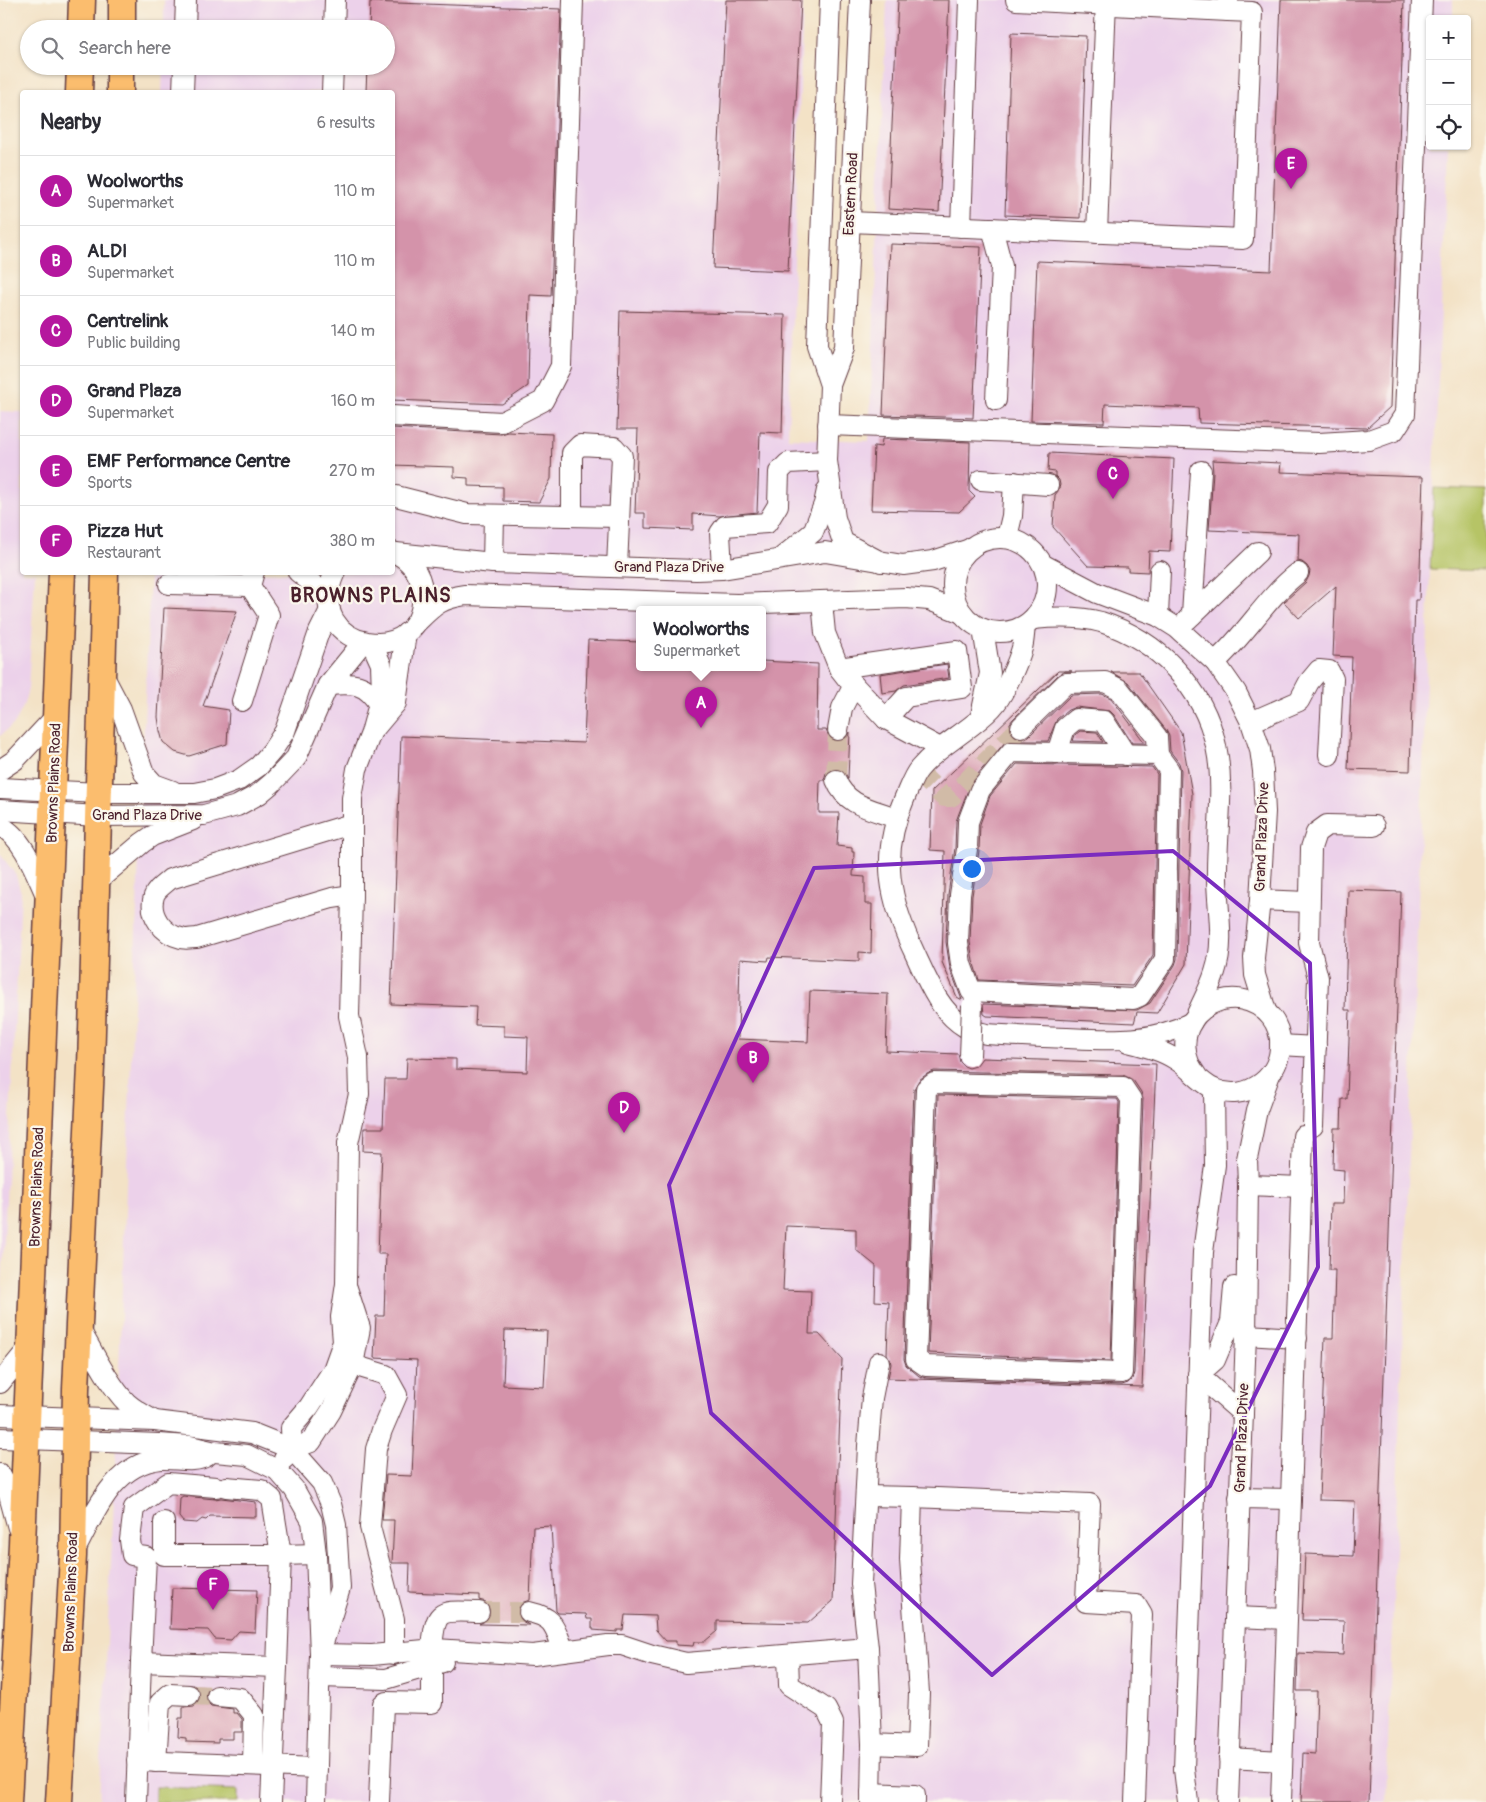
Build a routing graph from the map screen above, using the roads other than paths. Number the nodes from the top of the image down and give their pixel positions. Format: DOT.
graph roads {
  1 [pos="82,0"];
  2 [pos="122,0"];
  3 [pos="186,0"];
  4 [pos="335,0"];
  5 [pos="573,0"];
  6 [pos="830,0"];
  7 [pos="860,0"];
  8 [pos="969,0"];
  9 [pos="1016,0"];
  10 [pos="1422,0"];
  11 [pos="1106,2"];
  12 [pos="1228,5"];
  13 [pos="81,20"];
  14 [pos="122,20"];
  15 [pos="185,20"];
  16 [pos="334,20"];
  17 [pos="80,75"];
  18 [pos="120,75"];
  19 [pos="184,75"];
  20 [pos="333,75"];
  21 [pos="79,90"];
  22 [pos="120,90"];
  23 [pos="183,90"];
  24 [pos="332,90"];
  25 [pos="850,222"];
  26 [pos="961,227"];
  27 [pos="992,228"];
  28 [pos="1097,233"];
  29 [pos="830,385"];
  30 [pos="996,400"];
  31 [pos="395,416"];
  32 [pos="828,425"];
  33 [pos="828,471"];
  34 [pos="1201,472"];
  35 [pos="981,480"];
  36 [pos="1014,482"];
  37 [pos="1048,485"];
  38 [pos="395,496"];
  39 [pos="494,515"];
  40 [pos="572,516"];
  41 [pos="619,517"];
  42 [pos="1006,537"];
  43 [pos="967,550"];
  44 [pos="1258,552"];
  45 [pos="395,553"];
  46 [pos="395,554"];
  47 [pos="780,559"];
  48 [pos="881,562"];
  49 [pos="492,563"];
  50 [pos="1044,565"];
  51 [pos="617,567"];
  52 [pos="722,569"];
  53 [pos="1160,571"];
  54 [pos="1298,573"];
  55 [pos="62,575"];
  56 [pos="105,575"];
  57 [pos="301,575"];
  58 [pos="334,575"];
  59 [pos="252,579"];
  60 [pos="170,584"];
  61 [pos="822,602"];
  62 [pos="329,603"];
  63 [pos="962,613"];
  64 [pos="1158,616"];
  65 [pos="1029,622"];
  66 [pos="1185,622"];
  67 [pos="410,629"];
  68 [pos="983,629"];
  69 [pos="368,643"];
  70 [pos="1215,662"];
  71 [pos="839,668"];
  72 [pos="102,673"];
  73 [pos="328,685"];
  74 [pos="854,685"];
  75 [pos="242,701"];
  76 [pos="379,705"];
  77 [pos="57,716"];
  78 [pos="981,717"];
  79 [pos="886,719"];
  80 [pos="1251,722"];
  81 [pos="1021,727"];
  82 [pos="838,730"];
  83 [pos="371,733"];
  84 [pos="940,748"];
  85 [pos="1057,753"];
  86 [pos="1126,755"];
  87 [pos="1329,755"];
  88 [pos="1158,756"];
  89 [pos="0,770"];
  90 [pos="836,780"];
  91 [pos="0,788"];
  92 [pos="176,793"];
  93 [pos="53,802"];
  94 [pos="99,804"];
  95 [pos="0,810"];
  96 [pos="204,815"];
  97 [pos="896,818"];
  98 [pos="350,824"];
  99 [pos="0,826"];
  100 [pos="1374,826"];
  101 [pos="96,882"];
  102 [pos="352,895"];
  103 [pos="1260,900"];
  104 [pos="49,901"];
  105 [pos="1309,902"];
  106 [pos="972,998"];
  107 [pos="1266,1011"];
  108 [pos="1194,1018"];
  109 [pos="1122,1040"];
  110 [pos="1280,1045"];
  111 [pos="1316,1047"];
  112 [pos="1197,1076"];
  113 [pos="1269,1077"];
  114 [pos="970,1084"];
  115 [pos="1214,1089"];
  116 [pos="1248,1185"];
  117 [pos="1301,1186"];
  118 [pos="1247,1246"];
  119 [pos="346,1284"];
  120 [pos="79,1328"];
  121 [pos="1246,1335"];
  122 [pos="1297,1338"];
  123 [pos="30,1345"];
  124 [pos="879,1362"];
  125 [pos="353,1365"];
  126 [pos="1198,1375"];
  127 [pos="0,1383"];
  128 [pos="1243,1414"];
  129 [pos="0,1415"];
  130 [pos="155,1421"];
  131 [pos="27,1427"];
  132 [pos="76,1429"];
  133 [pos="0,1438"];
  134 [pos="292,1449"];
  135 [pos="216,1452"];
  136 [pos="277,1470"];
  137 [pos="0,1474"];
  138 [pos="866,1496"];
  139 [pos="912,1498"];
  140 [pos="1239,1498"];
  141 [pos="1292,1499"];
  142 [pos="164,1522"];
  143 [pos="22,1544"];
  144 [pos="316,1554"];
  145 [pos="281,1555"];
  146 [pos="73,1556"];
  147 [pos="479,1612"];
  148 [pos="529,1612"];
  149 [pos="1235,1618"];
  150 [pos="1287,1619"];
  151 [pos="868,1648"];
  152 [pos="564,1650"];
  153 [pos="320,1654"];
  154 [pos="394,1654"];
  155 [pos="788,1655"];
  156 [pos="432,1657"];
  157 [pos="141,1662"];
  158 [pos="277,1668"];
  159 [pos="320,1677"];
  160 [pos="189,1695"];
  161 [pos="217,1696"];
  162 [pos="872,1744"];
  163 [pos="1229,1758"];
  164 [pos="1282,1760"];
  165 [pos="147,1761"];
  166 [pos="262,1766"];
  167 [pos="317,1768"];
  168 [pos="871,1797"];
  169 [pos="8,1802"];
  170 [pos="60,1802"];
  171 [pos="136,1802"];
  172 [pos="271,1802"];
  173 [pos="316,1802"];
  174 [pos="379,1802"];
  175 [pos="830,1802"];
  176 [pos="915,1802"];
  177 [pos="1135,1802"];
  178 [pos="1188,1802"];
  179 [pos="1228,1802"];
  180 [pos="1281,1802"];
  1 -- 13 [label="main road"];
  2 -- 14 [label="main road"];
  3 -- 15 [label="street"];
  4 -- 16 [label="street"];
  5 -- 31 [label="street"];
  6 -- 29 [label="street, Eastern Road"];
  7 -- 25 [label="street, Eastern Road"];
  8 -- 26 [label="street"];
  9 -- 11 [label="street"];
  10 -- 32 [label="street"];
  11 -- 12 [label="street"];
  11 -- 28 [label="street"];
  12 -- 28 [label="street"];
  17 -- 21 [label="main road"];
  18 -- 22 [label="main road"];
  19 -- 23 [label="street"];
  20 -- 24 [label="street"];
  25 -- 26 [label="street"];
  25 -- 29 [label="street, Eastern Road"];
  26 -- 27 [label="street"];
  27 -- 28 [label="street"];
  27 -- 30 [label="street"];
  29 -- 32 [label="street, Eastern Road"];
  32 -- 33 [label="street, Eastern Road"];
  33 -- 47 [label="street, Eastern Road"];
  33 -- 48 [label="street, Eastern Road"];
  33 -- 52 [label="street"];
  34 -- 66 [label="street"];
  35 -- 36 [label="street"];
  36 -- 37 [label="street"];
  36 -- 42 [label="street"];
  38 -- 39 [label="street"];
  39 -- 40 [label="street"];
  39 -- 49 [label="street"];
  40 -- 41 [label="street"];
  40 -- 41 [label="street"];
  41 -- 51 [label="street"];
  42 -- 43 [label="street"];
  42 -- 50 [label="street"];
  43 -- 48 [label="street, Grand Plaza Drive"];
  43 -- 63 [label="street"];
  44 -- 66 [label="street"];
  45 -- 49 [label="street, Grand Plaza Drive"];
  46 -- 67 [label="street"];
  47 -- 48 [label="street, Grand Plaza Drive"];
  47 -- 52 [label="street, Grand Plaza Drive"];
  49 -- 51 [label="street, Grand Plaza Drive"];
  50 -- 64 [label="street, Grand Plaza Drive"];
  50 -- 65 [label="street"];
  51 -- 52 [label="street, Grand Plaza Drive"];
  53 -- 64 [label="street"];
  54 -- 70 [label="street"];
  55 -- 77 [label="main road, Browns Plains Road"];
  56 -- 72 [label="main road, Browns Plains Road"];
  57 -- 62 [label="street"];
  58 -- 62 [label="street, Grand Plaza Drive"];
  59 -- 60 [label="street"];
  59 -- 75 [label="street"];
  61 -- 63 [label="street"];
  61 -- 67 [label="street"];
  61 -- 71 [label="street"];
  62 -- 69 [label="street"];
  62 -- 92 [label="street, Grand Plaza Drive"];
  63 -- 68 [label="street"];
  64 -- 66 [label="street, Grand Plaza Drive"];
  65 -- 68 [label="street"];
  65 -- 78 [label="street"];
  65 -- 108 [label="street"];
  66 -- 70 [label="street, Grand Plaza Drive"];
  67 -- 69 [label="street"];
  67 -- 83 [label="street"];
  68 -- 78 [label="street"];
  69 -- 73 [label="street, Grand Plaza Drive"];
  69 -- 76 [label="street"];
  70 -- 80 [label="street, Grand Plaza Drive"];
  71 -- 74 [label="street"];
  71 -- 79 [label="street"];
  72 -- 92 [label="street"];
  72 -- 94 [label="main road, Browns Plains Road"];
  73 -- 76 [label="street"];
  73 -- 96 [label="street, Grand Plaza Drive"];
  74 -- 79 [label="street"];
  74 -- 82 [label="street"];
  76 -- 83 [label="street"];
  77 -- 89 [label="street"];
  77 -- 93 [label="main road, Browns Plains Road"];
  78 -- 84 [label="street"];
  79 -- 84 [label="street"];
  80 -- 87 [label="street"];
  80 -- 103 [label="street, Grand Plaza Drive"];
  81 -- 88 [label="street"];
  83 -- 98 [label="street"];
  84 -- 97 [label="street"];
  85 -- 86 [label="street"];
  85 -- 86 [label="street"];
  85 -- 106 [label="street"];
  86 -- 88 [label="street"];
  88 -- 106 [label="street"];
  90 -- 97 [label="street"];
  91 -- 93 [label="street"];
  92 -- 94 [label="street, Grand Plaza Drive"];
  93 -- 94 [label="street, Grand Plaza Drive"];
  93 -- 95 [label="street"];
  93 -- 104 [label="main road, Browns Plains Road"];
  94 -- 96 [label="street, Grand Plaza Drive"];
  94 -- 101 [label="main road, Browns Plains Road"];
  96 -- 101 [label="street"];
  97 -- 109 [label="street"];
  98 -- 102 [label="street"];
  98 -- 102 [label="street"];
  99 -- 104 [label="street"];
  100 -- 105 [label="street"];
  101 -- 120 [label="main road, Browns Plains Road"];
  102 -- 119 [label="street"];
  103 -- 105 [label="street"];
  103 -- 107 [label="street, Grand Plaza Drive"];
  104 -- 123 [label="main road, Browns Plains Road"];
  105 -- 111 [label="street"];
  106 -- 114 [label="street, bridge"];
  107 -- 108 [label="street"];
  107 -- 110 [label="street"];
  108 -- 109 [label="street"];
  108 -- 112 [label="street"];
  109 -- 112 [label="street"];
  110 -- 111 [label="street"];
  110 -- 113 [label="street"];
  111 -- 117 [label="street"];
  112 -- 115 [label="street"];
  113 -- 115 [label="street"];
  113 -- 116 [label="street, Grand Plaza Drive"];
  114 -- 114 [label="street"];
  115 -- 126 [label="street"];
  116 -- 117 [label="street"];
  116 -- 118 [label="street, Grand Plaza Drive"];
  117 -- 122 [label="street"];
  118 -- 121 [label="street, Grand Plaza Drive"];
  118 -- 126 [label="street"];
  119 -- 125 [label="street"];
  119 -- 134 [label="street"];
  120 -- 130 [label="street"];
  120 -- 132 [label="main road, Browns Plains Road"];
  121 -- 122 [label="street"];
  121 -- 128 [label="street, Grand Plaza Drive"];
  122 -- 141 [label="street"];
  123 -- 127 [label="street"];
  123 -- 131 [label="main road, Browns Plains Road"];
  124 -- 138 [label="street"];
  125 -- 134 [label="street"];
  125 -- 154 [label="street"];
  126 -- 128 [label="street"];
  126 -- 178 [label="street"];
  128 -- 140 [label="street, Grand Plaza Drive"];
  129 -- 131 [label="street"];
  130 -- 132 [label="street"];
  130 -- 134 [label="street"];
  131 -- 132 [label="street"];
  131 -- 133 [label="street"];
  131 -- 143 [label="main road, Browns Plains Road"];
  132 -- 135 [label="street"];
  132 -- 146 [label="main road, Browns Plains Road"];
  134 -- 136 [label="street"];
  134 -- 153 [label="street"];
  135 -- 136 [label="street"];
  135 -- 146 [label="street"];
  136 -- 144 [label="street"];
  137 -- 143 [label="street"];
  138 -- 139 [label="street"];
  138 -- 151 [label="street"];
  139 -- 162 [label="street"];
  139 -- 177 [label="street"];
  140 -- 141 [label="street"];
  140 -- 149 [label="street, Grand Plaza Drive"];
  141 -- 150 [label="street"];
  142 -- 145 [label="street"];
  143 -- 169 [label="main road, Browns Plains Road"];
  144 -- 145 [label="street"];
  144 -- 153 [label="street"];
  145 -- 157 [label="street"];
  145 -- 158 [label="street"];
  146 -- 170 [label="main road, Browns Plains Road"];
  147 -- 156 [label="street"];
  148 -- 152 [label="street"];
  149 -- 150 [label="street"];
  149 -- 163 [label="street, Grand Plaza Drive"];
  150 -- 164 [label="street"];
  151 -- 155 [label="street"];
  151 -- 162 [label="street"];
  152 -- 155 [label="street"];
  152 -- 156 [label="street"];
  153 -- 154 [label="street"];
  153 -- 159 [label="street"];
  154 -- 156 [label="street"];
  155 -- 175 [label="street"];
  156 -- 159 [label="street"];
  156 -- 174 [label="street"];
  157 -- 158 [label="street"];
  157 -- 165 [label="street"];
  158 -- 166 [label="street"];
  159 -- 167 [label="street"];
  160 -- 165 [label="street"];
  161 -- 166 [label="street"];
  162 -- 168 [label="street"];
  163 -- 164 [label="street"];
  163 -- 179 [label="street, Grand Plaza Drive"];
  164 -- 180 [label="street"];
  165 -- 166 [label="street"];
  165 -- 171 [label="street"];
  166 -- 167 [label="street"];
  166 -- 172 [label="street"];
  167 -- 173 [label="street"];
  168 -- 176 [label="street"];
}
